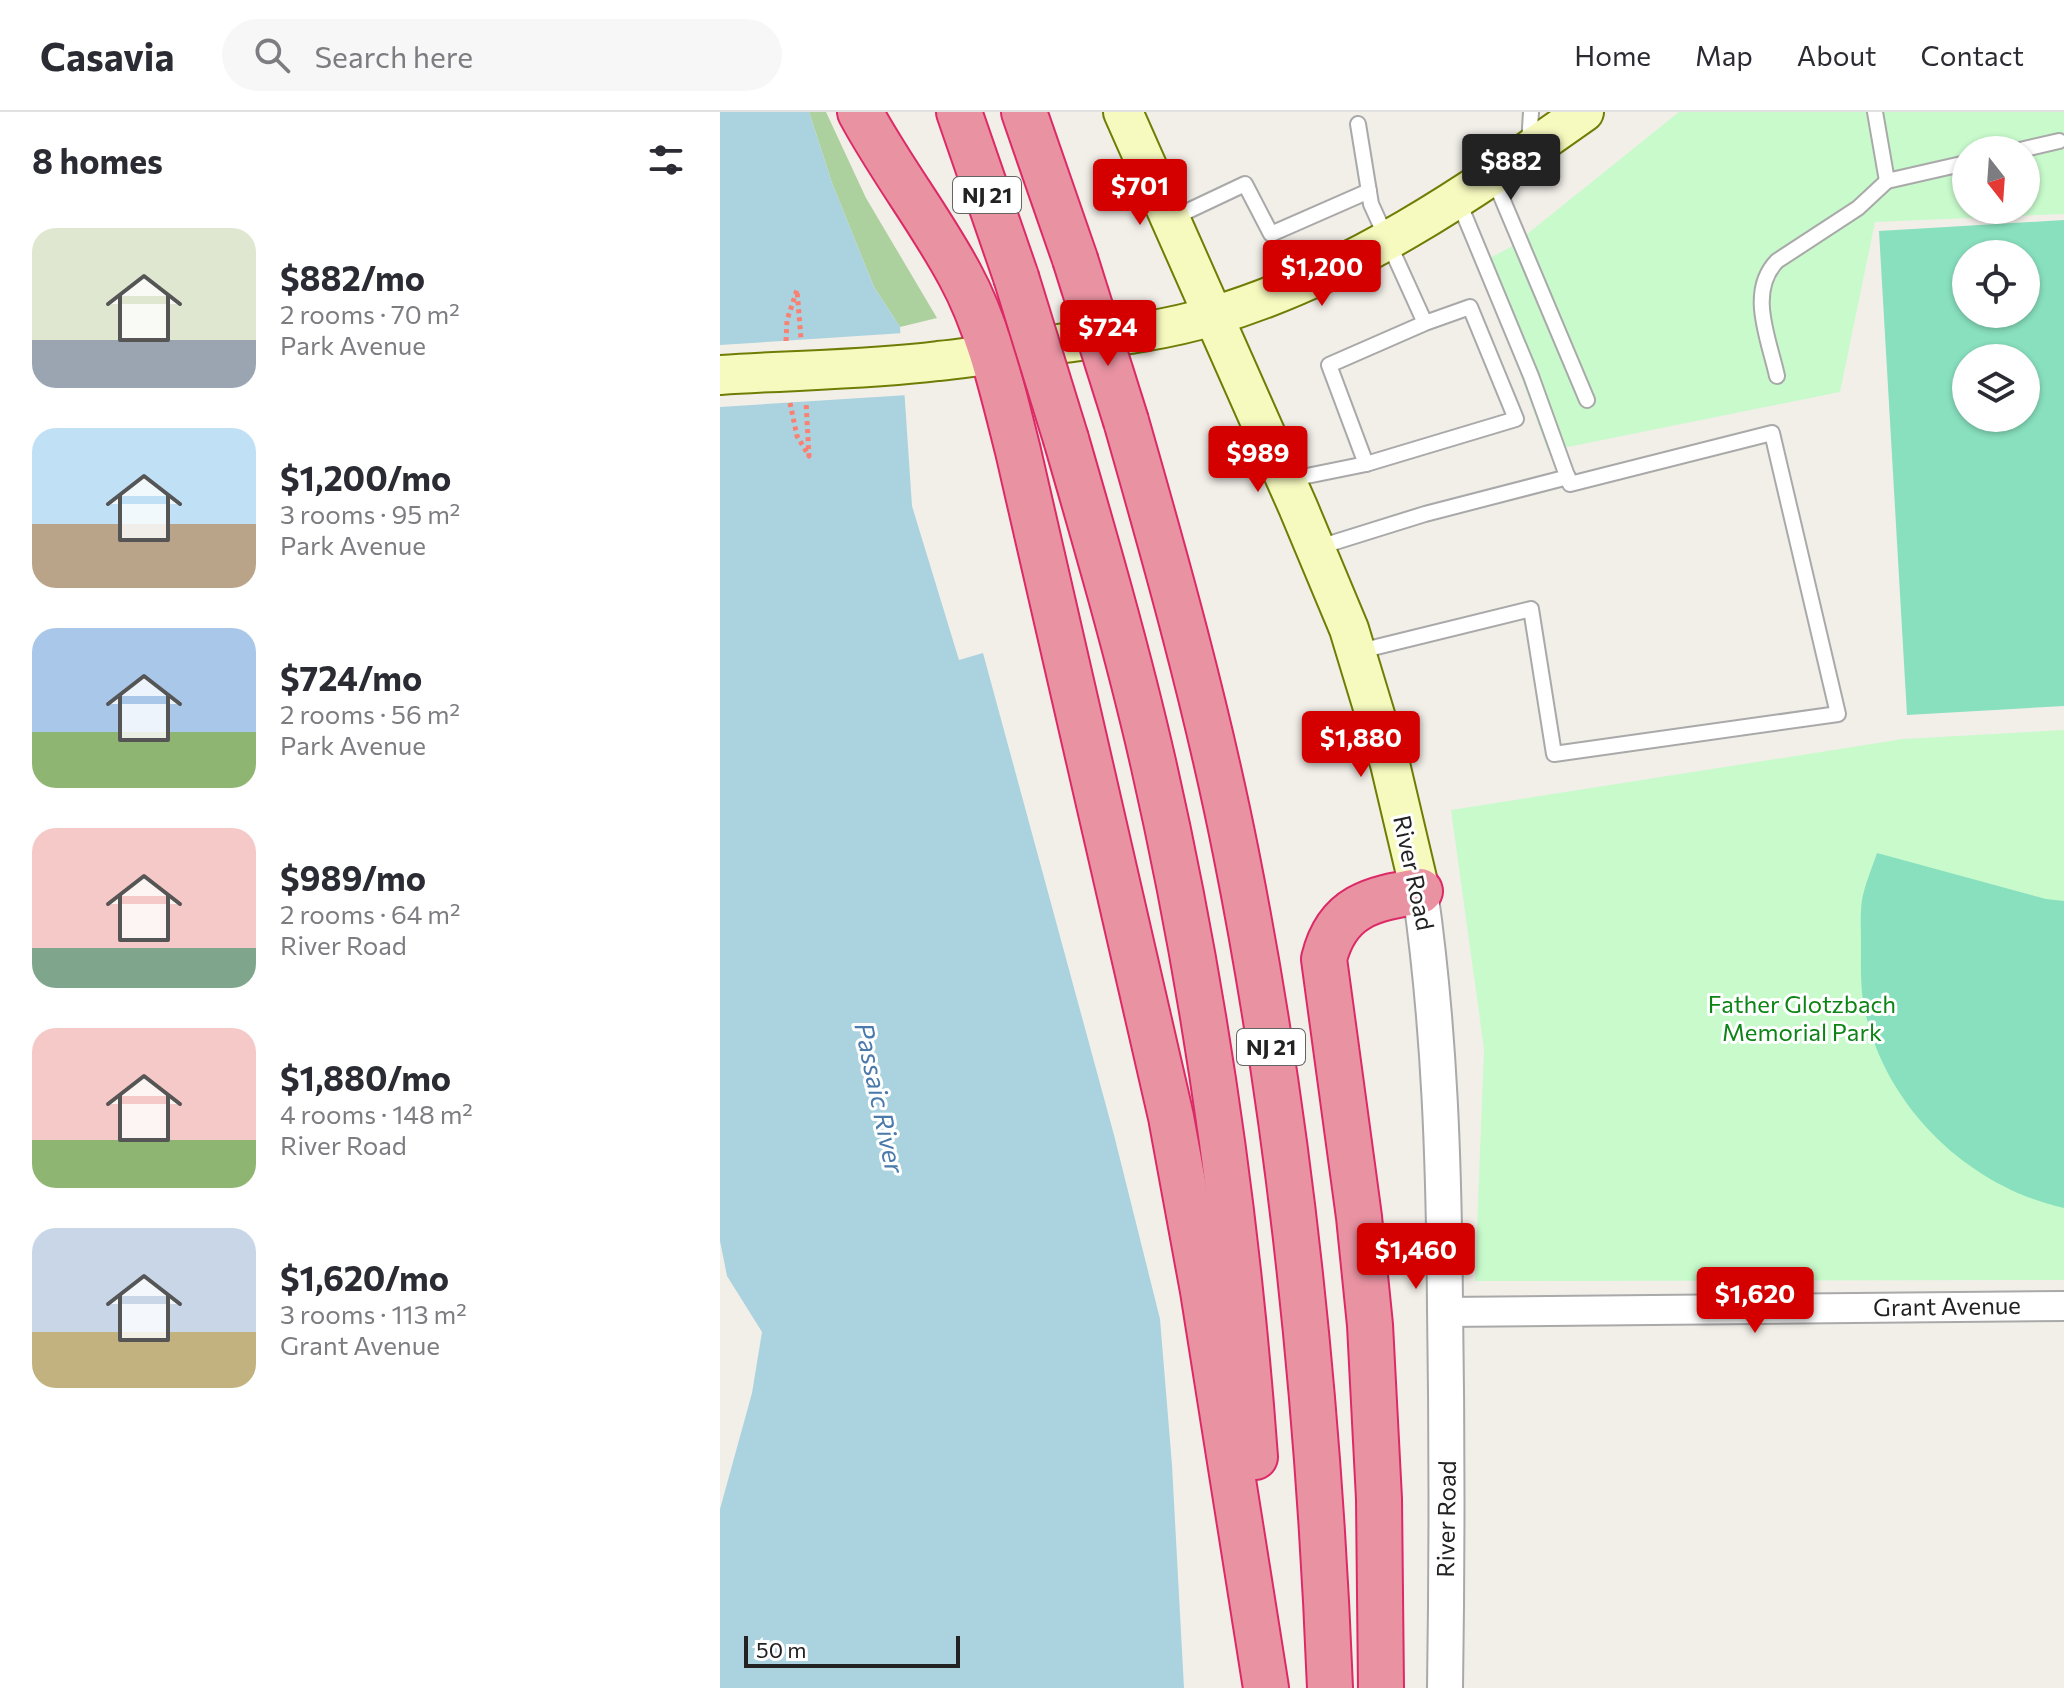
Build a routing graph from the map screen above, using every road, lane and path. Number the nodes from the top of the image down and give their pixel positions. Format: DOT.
graph roads {
  1 [pos="860,112"];
  2 [pos="959,112"];
  3 [pos="1024,112"];
  4 [pos="1123,112"];
  5 [pos="1531,112"];
  6 [pos="1584,112"];
  7 [pos="1875,112"];
  8 [pos="1358,124"];
  9 [pos="2059,141"];
  10 [pos="2040,145"];
  11 [pos="1529,151"];
  12 [pos="1952,166"];
  13 [pos="1493,176"];
  14 [pos="1887,181"];
  15 [pos="1369,191"];
  16 [pos="1458,200"];
  17 [pos="1170,219"];
  18 [pos="1386,242"];
  19 [pos="1213,316"];
  20 [pos="1425,323"];
  21 [pos="801,340"];
  22 [pos="786,341"];
  23 [pos="991,353"];
  24 [pos="720,375"];
  25 [pos="1777,376"];
  26 [pos="1587,400"];
  27 [pos="806,401"];
  28 [pos="790,402"];
  29 [pos="1366,464"];
  30 [pos="1568,477"];
  31 [pos="1286,480"];
  32 [pos="1316,548"];
  33 [pos="1356,652"];
  34 [pos="1420,891"];
  35 [pos="2064,1306"];
  36 [pos="1445,1312"];
  37 [pos="1267,1688"];
  38 [pos="1330,1688"];
  39 [pos="1381,1688"];
  40 [pos="1445,1688"];
  1 -- 23 [label="highway"];
  2 -- 37 [label="highway, NJ 21, bridge"];
  3 -- 38 [label="highway, NJ 21, bridge"];
  4 -- 17 [label="main road, River Road"];
  5 -- 11 [label="lane"];
  6 -- 11 [label="main road"];
  7 -- 14 [label="lane"];
  8 -- 15 [label="lane"];
  9 -- 10 [label="lane"];
  11 -- 13 [label="main road"];
  12 -- 14 [label="lane"];
  13 -- 16 [label="main road"];
  13 -- 26 [label="lane"];
  14 -- 25 [label="lane"];
  15 -- 17 [label="lane"];
  15 -- 18 [label="lane"];
  16 -- 18 [label="main road"];
  16 -- 30 [label="lane"];
  17 -- 19 [label="main road, River Road"];
  18 -- 19 [label="main road"];
  18 -- 20 [label="lane"];
  19 -- 23 [label="main road"];
  19 -- 31 [label="main road, River Road"];
  20 -- 29 [label="lane"];
  20 -- 29 [label="lane"];
  21 -- 22 [label="path"];
  23 -- 24 [label="main road"];
  23 -- 37 [label="highway"];
  27 -- 28 [label="path"];
  29 -- 31 [label="lane"];
  30 -- 32 [label="lane"];
  30 -- 33 [label="lane"];
  31 -- 32 [label="main road, River Road"];
  32 -- 33 [label="main road, River Road"];
  33 -- 34 [label="main road, River Road"];
  34 -- 36 [label="street, River Road"];
  34 -- 39 [label="highway"];
  35 -- 36 [label="street, Grant Avenue"];
  36 -- 40 [label="street, River Road"];
}
